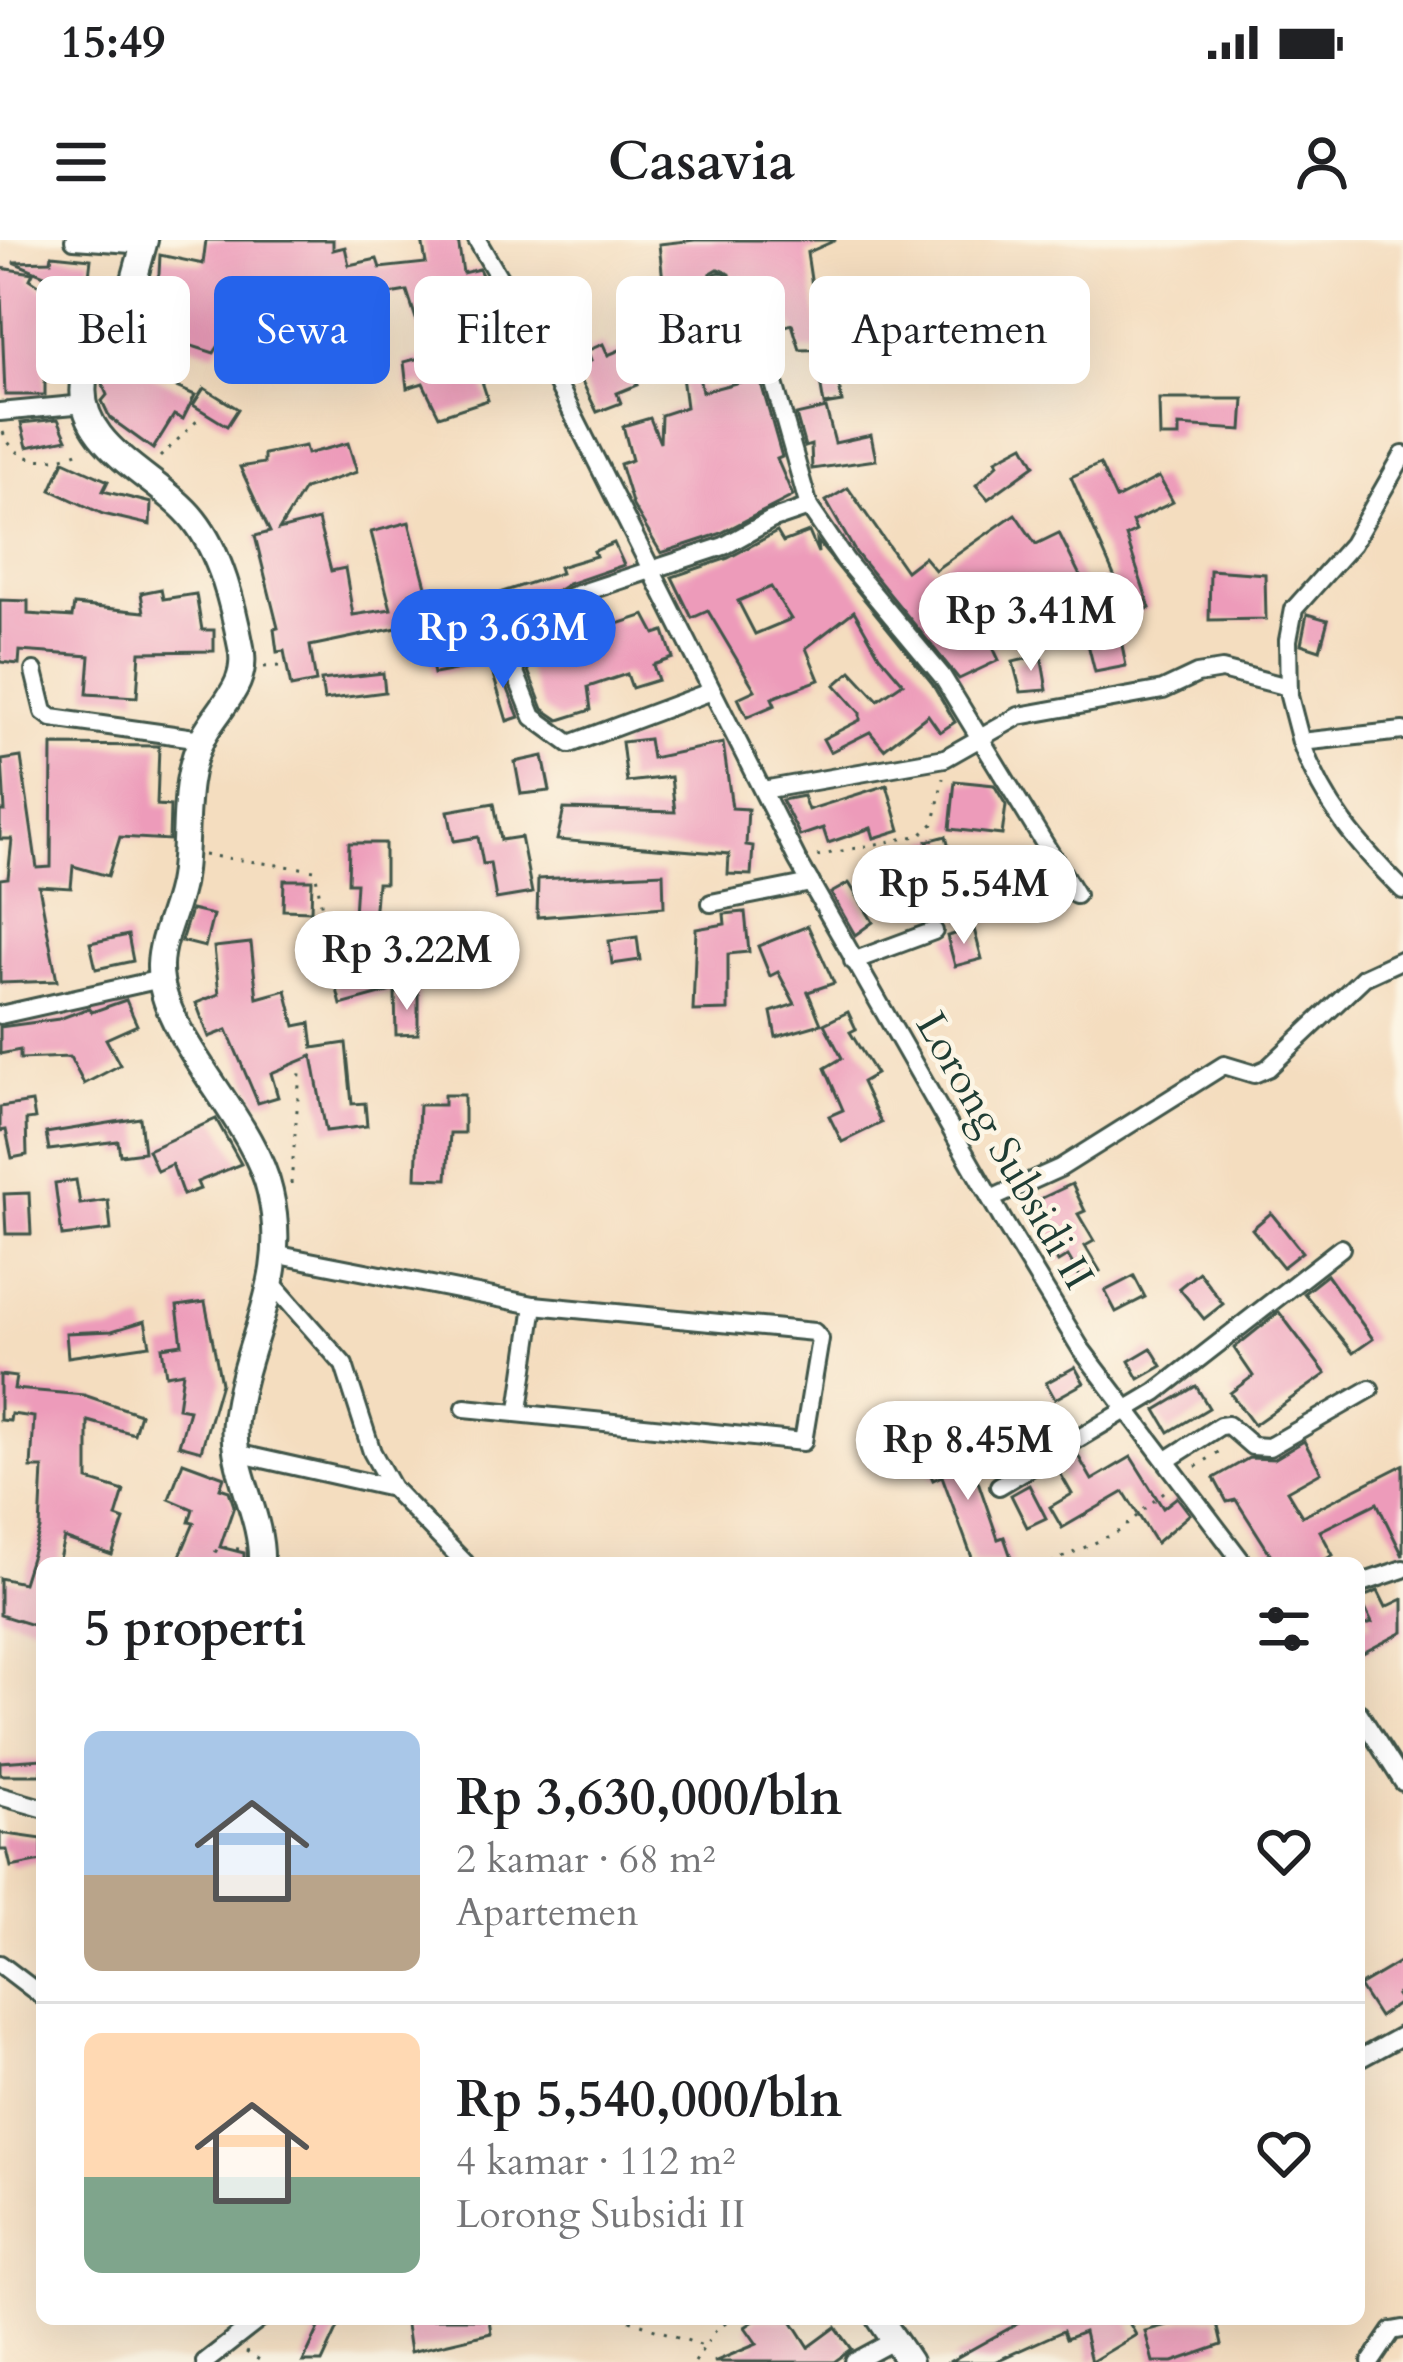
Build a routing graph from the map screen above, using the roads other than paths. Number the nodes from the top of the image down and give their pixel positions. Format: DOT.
graph roads {
  1 [pos="74,240"];
  2 [pos="477,240"];
  3 [pos="146,242"];
  4 [pos="774,384"];
  5 [pos="85,404"];
  6 [pos="0,412"];
  7 [pos="1403,455"];
  8 [pos="809,507"];
  9 [pos="648,567"];
  10 [pos="34,671"];
  11 [pos="1288,687"];
  12 [pos="712,691"];
  13 [pos="1403,731"];
  14 [pos="202,739"];
  15 [pos="981,739"];
  16 [pos="1301,742"];
  17 [pos="763,790"];
  18 [pos="811,883"];
  19 [pos="1403,890"];
  20 [pos="1076,895"];
  21 [pos="710,903"];
  22 [pos="934,932"];
  23 [pos="1403,959"];
  24 [pos="853,961"];
  25 [pos="161,980"];
  26 [pos="0,1015"];
  27 [pos="991,1199"];
  28 [pos="1341,1248"];
  29 [pos="279,1255"];
  30 [pos="272,1283"];
  31 [pos="534,1306"];
  32 [pos="1370,1389"];
  33 [pos="464,1408"];
  34 [pos="1125,1408"];
  35 [pos="519,1410"];
  36 [pos="236,1453"];
  37 [pos="1167,1460"];
  38 [pos="999,1486"];
  39 [pos="392,1488"];
  40 [pos="261,1557"];
  41 [pos="458,1557"];
  42 [pos="1239,1557"];
  43 [pos="1403,1569"];
  44 [pos="1365,1582"];
  45 [pos="1365,1722"];
  46 [pos="1403,1782"];
  47 [pos="0,1796"];
  48 [pos="36,1806"];
  49 [pos="0,1964"];
  50 [pos="36,1991"];
  51 [pos="1403,2035"];
  52 [pos="1365,2056"];
  53 [pos="252,2325"];
  54 [pos="1403,2329"];
  55 [pos="893,2334"];
  56 [pos="206,2362"];
  57 [pos="854,2362"];
  58 [pos="1371,2362"];
  1 -- 3 [label="street"];
  2 -- 9 [label="street, Lorong Subsidi II"];
  3 -- 5 [label="main road"];
  4 -- 8 [label="street"];
  5 -- 6 [label="street"];
  5 -- 14 [label="main road"];
  7 -- 11 [label="street"];
  8 -- 9 [label="street"];
  8 -- 15 [label="street"];
  9 -- 12 [label="street, Lorong Subsidi II"];
  9 -- 12 [label="street"];
  10 -- 14 [label="street"];
  11 -- 15 [label="street"];
  11 -- 16 [label="street"];
  12 -- 17 [label="street, Lorong Subsidi II"];
  13 -- 16 [label="street"];
  14 -- 25 [label="main road"];
  15 -- 17 [label="street"];
  15 -- 20 [label="street"];
  16 -- 19 [label="street"];
  17 -- 18 [label="street, Lorong Subsidi II"];
  18 -- 21 [label="street"];
  18 -- 24 [label="street, Lorong Subsidi II"];
  22 -- 24 [label="street"];
  23 -- 27 [label="street"];
  24 -- 27 [label="street, Lorong Subsidi II"];
  25 -- 26 [label="street"];
  25 -- 29 [label="main road"];
  27 -- 34 [label="street, Lorong Subsidi II"];
  28 -- 34 [label="street"];
  29 -- 30 [label="main road"];
  29 -- 31 [label="street"];
  30 -- 36 [label="main road"];
  30 -- 39 [label="street"];
  31 -- 35 [label="street"];
  31 -- 35 [label="street"];
  32 -- 37 [label="street"];
  33 -- 35 [label="street"];
  34 -- 37 [label="street, Lorong Subsidi II"];
  34 -- 38 [label="street"];
  36 -- 39 [label="street"];
  36 -- 40 [label="main road"];
  37 -- 42 [label="street, Lorong Subsidi II"];
  39 -- 41 [label="street"];
  43 -- 44 [label="street"];
  45 -- 46 [label="street"];
  47 -- 48 [label="street"];
  49 -- 50 [label="street"];
  51 -- 52 [label="street"];
  53 -- 56 [label="street"];
  54 -- 58 [label="street"];
  55 -- 57 [label="street"];
}
